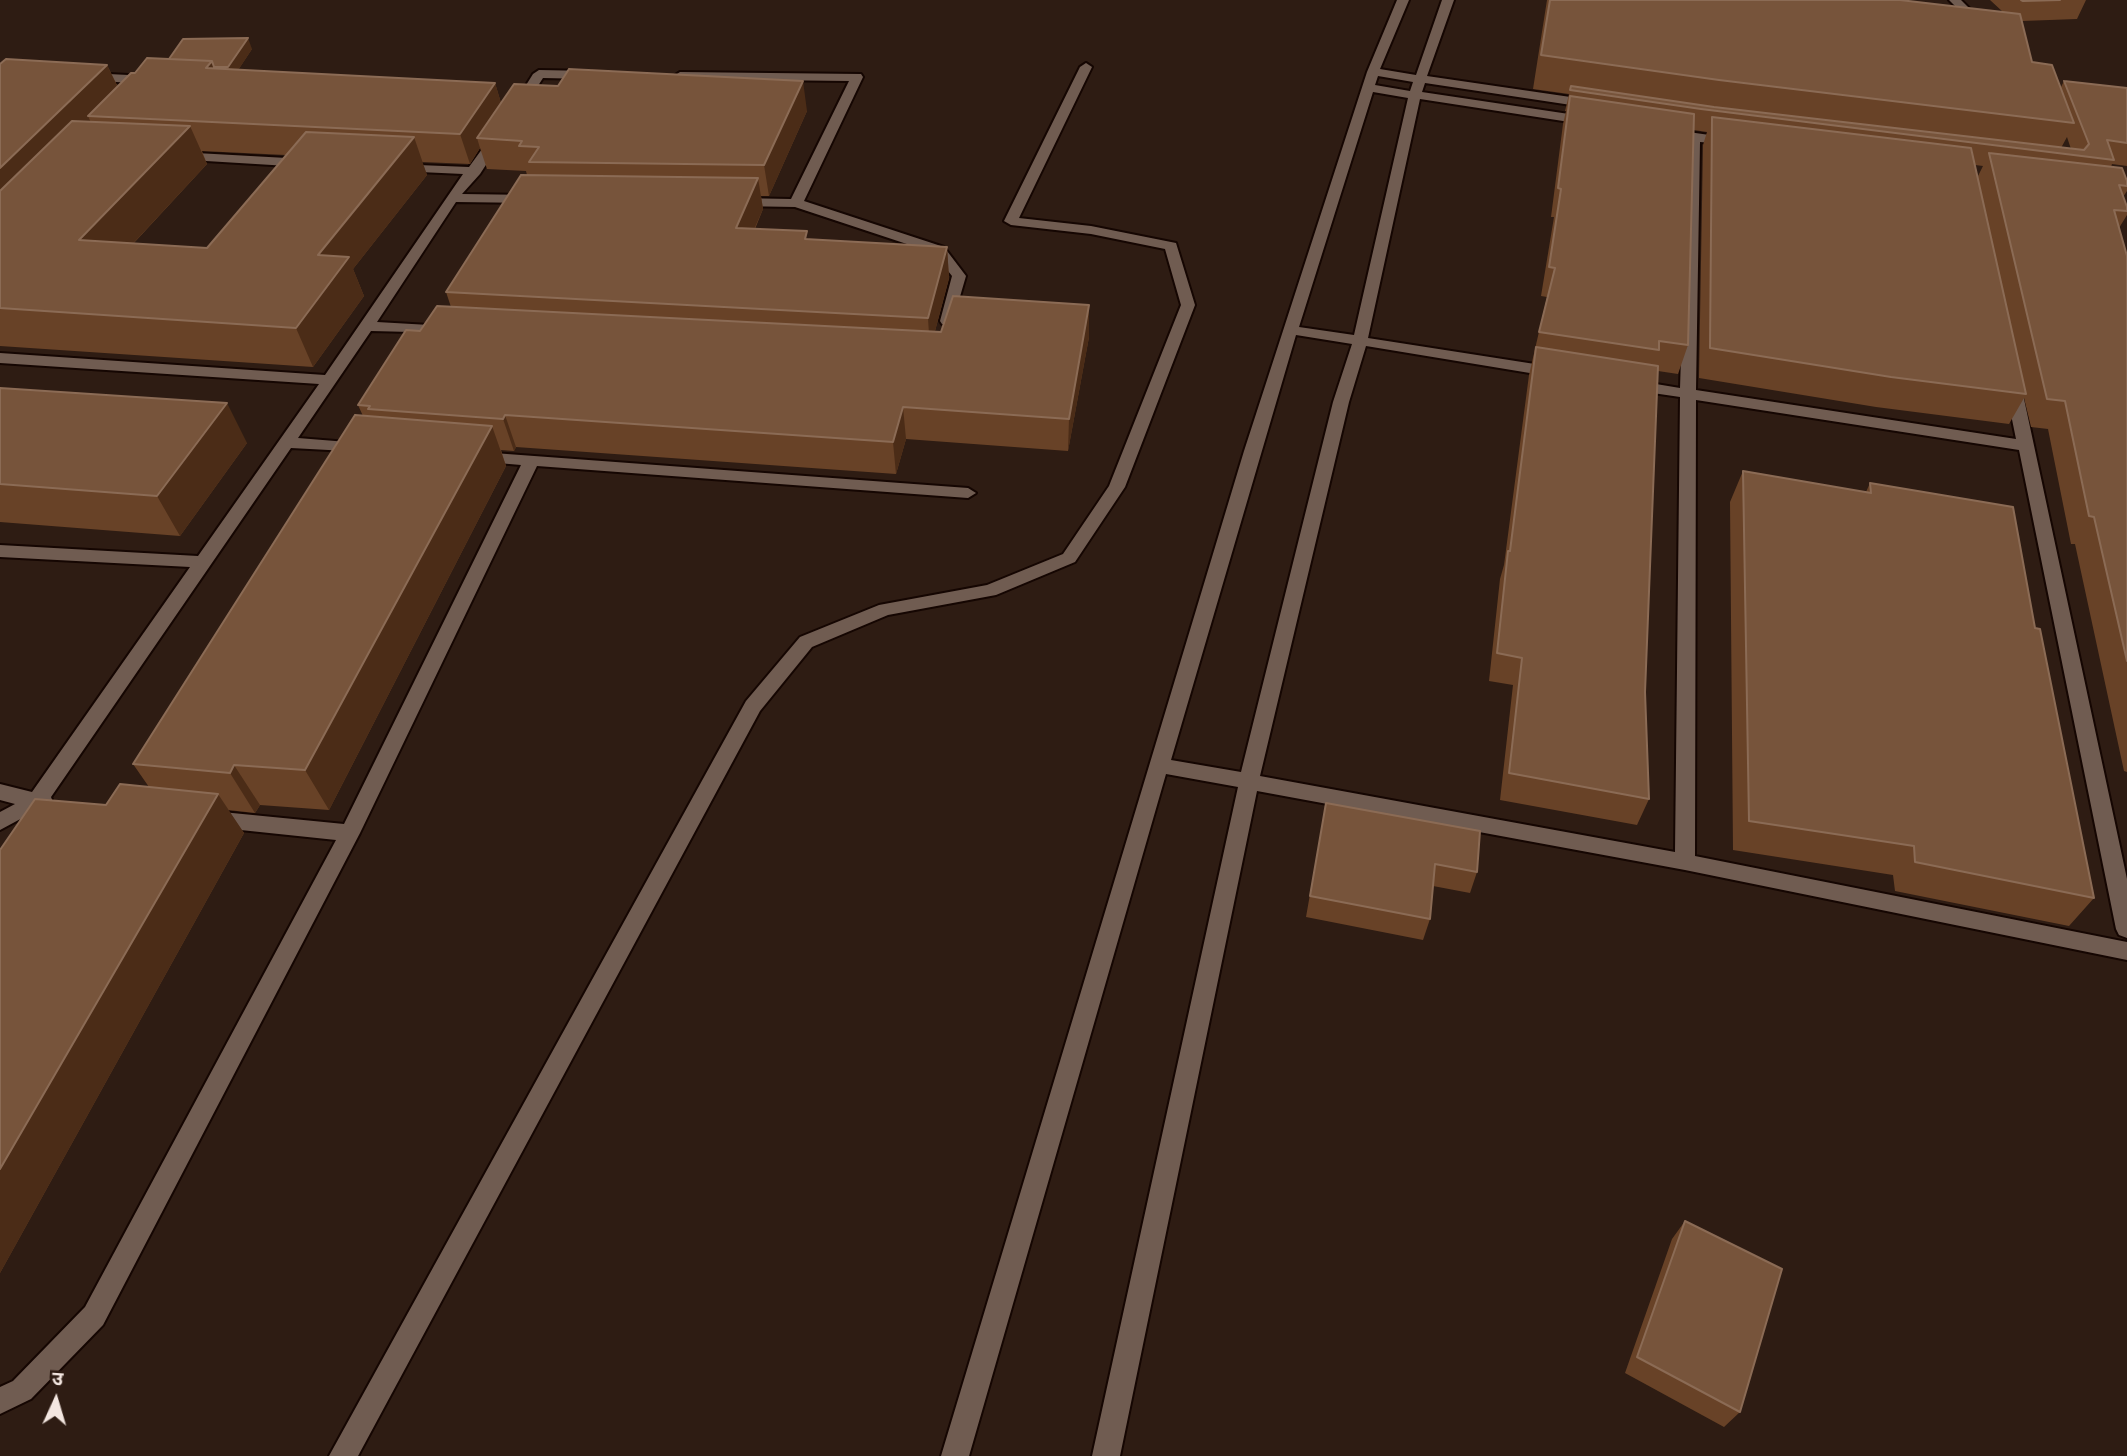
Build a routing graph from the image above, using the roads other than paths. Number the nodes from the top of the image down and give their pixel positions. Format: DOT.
graph roads {
  1 [pos="1403,0"];
  2 [pos="1448,0"];
  3 [pos="1955,0"];
  4 [pos="1957,27"];
  5 [pos="1086,67"];
  6 [pos="608,75"];
  7 [pos="664,75"];
  8 [pos="78,77"];
  9 [pos="1371,80"];
  10 [pos="1418,87"];
  11 [pos="148,89"];
  12 [pos="1611,107"];
  13 [pos="1601,123"];
  14 [pos="1654,131"];
  15 [pos="1694,137"];
  16 [pos="1748,144"];
  17 [pos="158,155"];
  18 [pos="323,163"];
  19 [pos="379,166"];
  20 [pos="475,171"];
  21 [pos="452,198"];
  22 [pos="548,200"];
  23 [pos="727,202"];
  24 [pos="796,203"];
  25 [pos="367,326"];
  26 [pos="1292,330"];
  27 [pos="465,331"];
  28 [pos="944,335"];
  29 [pos="1360,341"];
  30 [pos="0,358"];
  31 [pos="2008,364"];
  32 [pos="1565,374"];
  33 [pos="330,380"];
  34 [pos="1620,383"];
  35 [pos="1688,394"];
  36 [pos="286,442"];
  37 [pos="2026,446"];
  38 [pos="381,450"];
  39 [pos="463,456"];
  40 [pos="531,461"];
  41 [pos="968,493"];
  42 [pos="0,551"];
  43 [pos="204,562"];
  44 [pos="1159,765"];
  45 [pos="1249,780"];
  46 [pos="0,792"];
  47 [pos="37,802"];
  48 [pos="64,804"];
  49 [pos="187,817"];
  50 [pos="0,822"];
  51 [pos="350,834"];
  52 [pos="1685,862"];
  53 [pos="2127,929"];
  54 [pos="2127,951"];
  55 [pos="0,1401"];
  56 [pos="343,1456"];
  57 [pos="955,1456"];
  58 [pos="1106,1456"];
  1 -- 9 [label="street"];
  2 -- 10 [label="street"];
  3 -- 4 [label="street"];
  5 -- 56 [label="street"];
  6 -- 20 [label="street"];
  7 -- 24 [label="street"];
  8 -- 11 [label="street"];
  9 -- 10 [label="street"];
  9 -- 26 [label="street"];
  10 -- 12 [label="street"];
  10 -- 13 [label="street"];
  10 -- 29 [label="street"];
  14 -- 15 [label="street"];
  15 -- 16 [label="street"];
  15 -- 35 [label="street"];
  17 -- 18 [label="street"];
  19 -- 20 [label="street"];
  20 -- 21 [label="street"];
  21 -- 22 [label="street"];
  21 -- 25 [label="street"];
  23 -- 24 [label="street"];
  24 -- 28 [label="street"];
  25 -- 27 [label="street"];
  25 -- 33 [label="street"];
  26 -- 29 [label="street"];
  26 -- 44 [label="street"];
  29 -- 32 [label="street"];
  29 -- 45 [label="street"];
  30 -- 33 [label="street"];
  31 -- 37 [label="street"];
  33 -- 36 [label="street"];
  34 -- 35 [label="street"];
  35 -- 37 [label="street"];
  35 -- 52 [label="street"];
  36 -- 38 [label="street"];
  36 -- 43 [label="street"];
  37 -- 53 [label="street"];
  39 -- 40 [label="street"];
  40 -- 41 [label="street"];
  40 -- 51 [label="street"];
  42 -- 43 [label="street"];
  43 -- 47 [label="street"];
  44 -- 45 [label="street"];
  44 -- 57 [label="street"];
  45 -- 52 [label="street"];
  45 -- 58 [label="street"];
  46 -- 47 [label="street"];
  47 -- 48 [label="street"];
  47 -- 50 [label="street"];
  49 -- 51 [label="street"];
  51 -- 55 [label="street"];
  52 -- 54 [label="street"];
}
